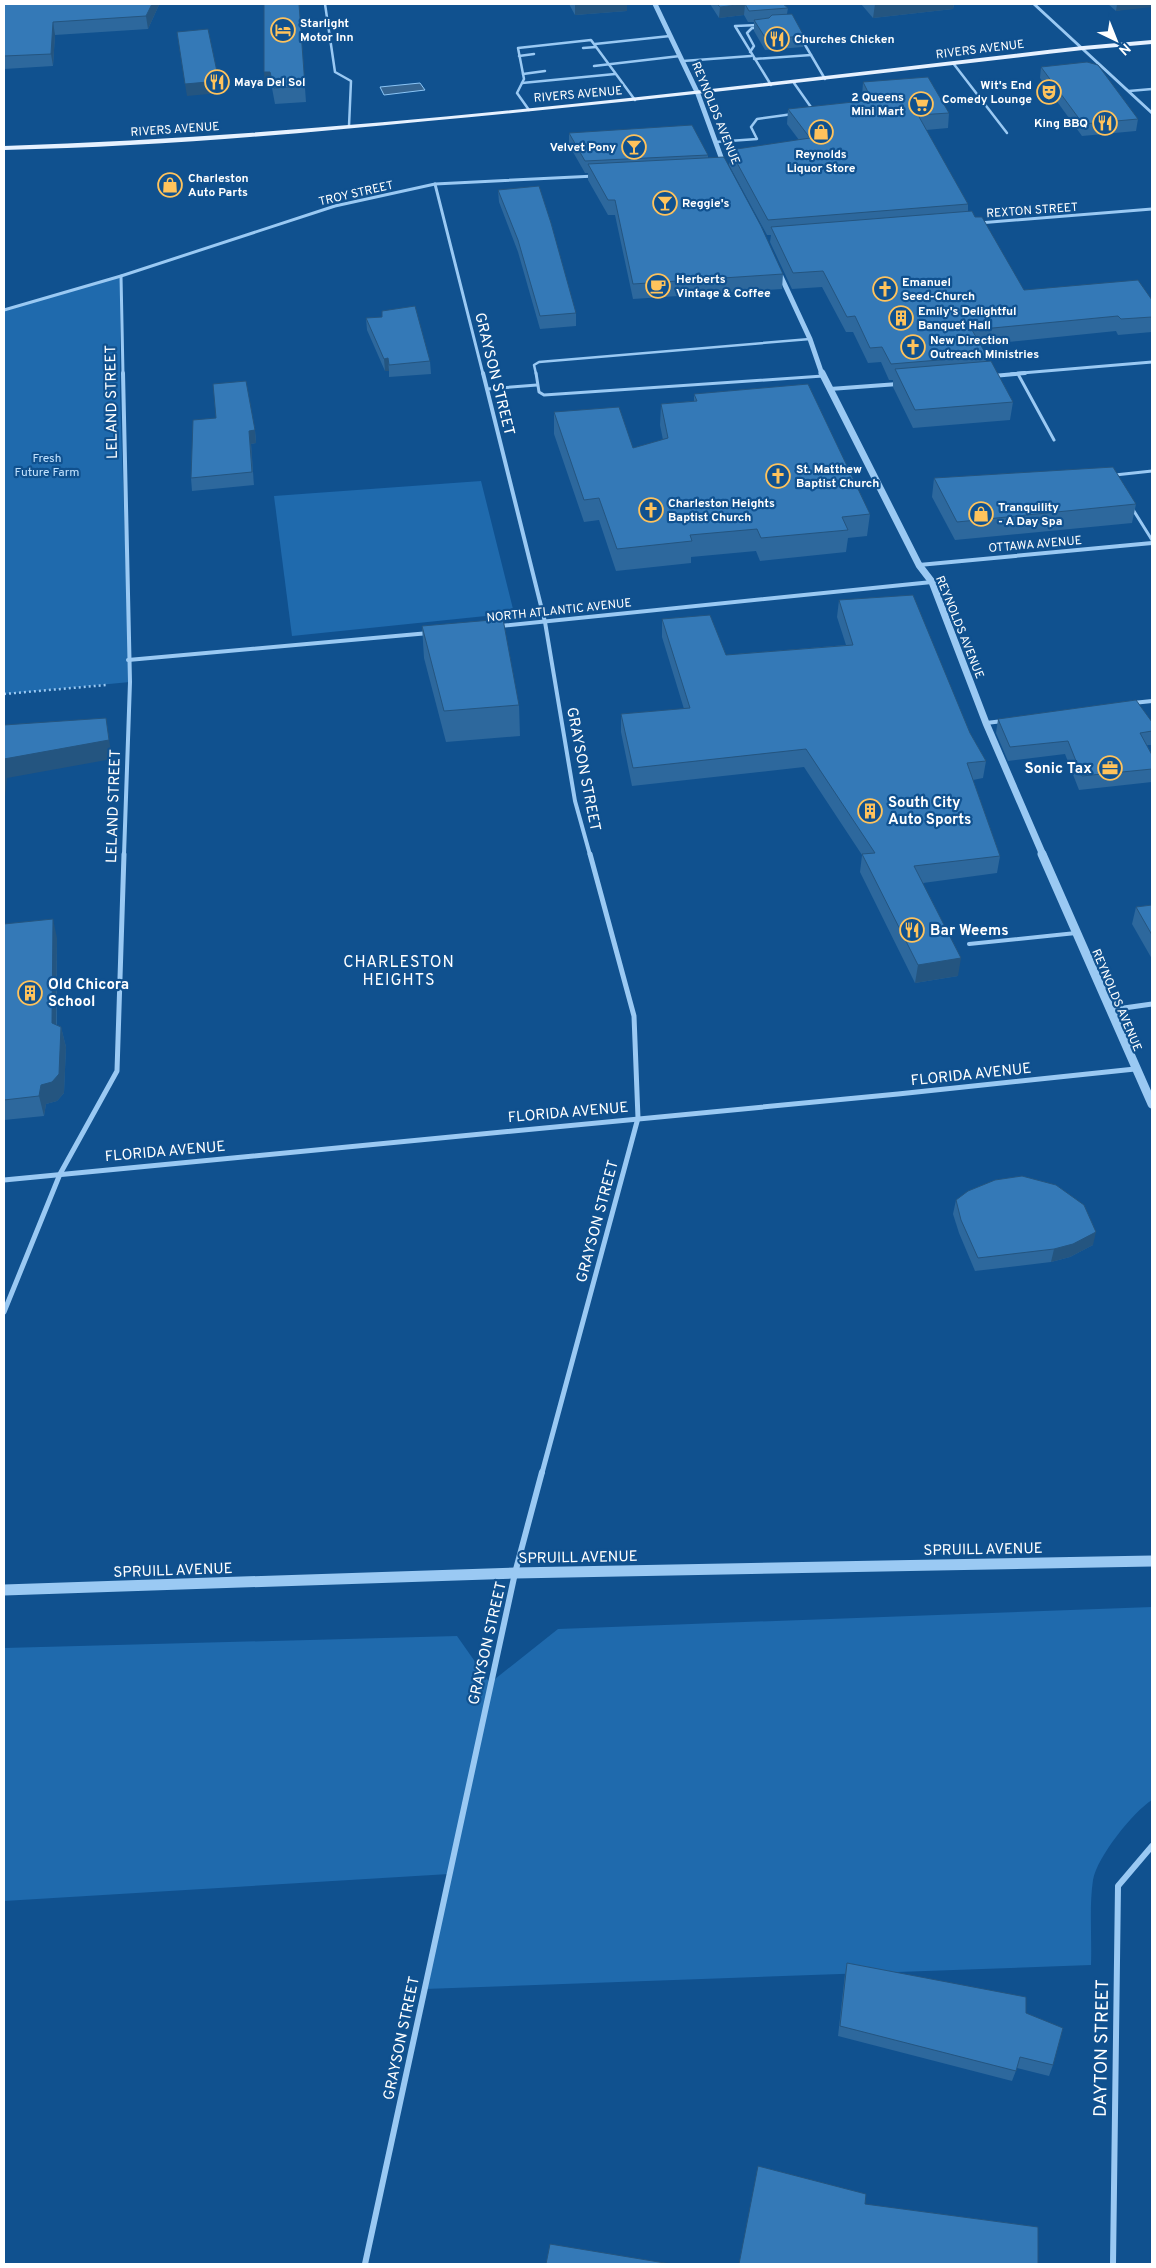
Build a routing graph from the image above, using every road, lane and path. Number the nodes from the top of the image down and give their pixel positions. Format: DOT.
graph roads {
  1 [pos="325,4"];
  2 [pos="655,4"];
  3 [pos="1034,4"];
  4 [pos="762,24"];
  5 [pos="765,27"];
  6 [pos="799,34"];
  7 [pos="670,36"];
  8 [pos="1152,42"];
  9 [pos="595,46"];
  10 [pos="584,48"];
  11 [pos="1083,48"];
  12 [pos="534,54"];
  13 [pos="750,54"];
  14 [pos="811,55"];
  15 [pos="519,56"];
  16 [pos="681,59"];
  17 [pos="754,59"];
  18 [pos="953,64"];
  19 [pos="608,65"];
  20 [pos="594,66"];
  21 [pos="545,72"];
  22 [pos="523,74"];
  23 [pos="615,74"];
  24 [pos="826,79"];
  25 [pos="522,83"];
  26 [pos="794,83"];
  27 [pos="772,86"];
  28 [pos="1152,89"];
  29 [pos="1129,91"];
  30 [pos="698,94"];
  31 [pos="634,100"];
  32 [pos="529,110"];
  33 [pos="804,112"];
  34 [pos="794,113"];
  35 [pos="1152,113"];
  36 [pos="349,126"];
  37 [pos="1007,133"];
  38 [pos="715,142"];
  39 [pos="4,148"];
  40 [pos="726,169"];
  41 [pos="717,170"];
  42 [pos="605,176"];
  43 [pos="730,178"];
  44 [pos="435,184"];
  45 [pos="1152,209"];
  46 [pos="974,223"];
  47 [pos="776,265"];
  48 [pos="121,276"];
  49 [pos="4,310"];
  50 [pos="810,339"];
  51 [pos="1152,362"];
  52 [pos="1018,374"];
  53 [pos="823,376"];
  54 [pos="988,376"];
  55 [pos="904,383"];
  56 [pos="538,385"];
  57 [pos="487,389"];
  58 [pos="830,390"];
  59 [pos="1054,440"];
  60 [pos="1152,471"];
  61 [pos="1117,484"];
  62 [pos="1128,500"];
  63 [pos="1152,542"];
  64 [pos="919,565"];
  65 [pos="932,582"];
  66 [pos="545,622"];
  67 [pos="495,627"];
  68 [pos="436,632"];
  69 [pos="128,660"];
  70 [pos="111,684"];
  71 [pos="4,694"];
  72 [pos="1152,701"];
  73 [pos="1124,704"];
  74 [pos="1005,721"];
  75 [pos="986,723"];
  76 [pos="1076,933"];
  77 [pos="969,944"];
  78 [pos="1152,1004"];
  79 [pos="1109,1010"];
  80 [pos="1135,1069"];
  81 [pos="1152,1104"];
  82 [pos="638,1118"];
  83 [pos="60,1174"];
  84 [pos="4,1180"];
  85 [pos="7,1296"];
  86 [pos="4,1312"];
  87 [pos="1152,1561"];
  88 [pos="516,1573"];
  89 [pos="4,1590"];
  90 [pos="1152,1846"];
  91 [pos="365,2264"];
  92 [pos="1112,2264"];
  1 -- 36 [label="lane"];
  2 -- 7 [label="street, REYNOLDS AVENUE"];
  3 -- 11 [label="street"];
  4 -- 13 [label="lane"];
  5 -- 13 [label="lane"];
  6 -- 14 [label="lane"];
  7 -- 9 [label="lane"];
  7 -- 16 [label="street, REYNOLDS AVENUE"];
  8 -- 11 [label="main road, RIVERS AVENUE"];
  9 -- 10 [label="lane"];
  9 -- 15 [label="lane"];
  9 -- 19 [label="lane"];
  11 -- 18 [label="main road, RIVERS AVENUE"];
  11 -- 29 [label="street"];
  12 -- 15 [label="lane"];
  13 -- 16 [label="lane"];
  13 -- 17 [label="lane"];
  14 -- 17 [label="lane"];
  14 -- 24 [label="lane"];
  15 -- 22 [label="lane"];
  16 -- 19 [label="lane"];
  16 -- 30 [label="street, REYNOLDS AVENUE"];
  17 -- 27 [label="lane"];
  18 -- 24 [label="main road, RIVERS AVENUE"];
  18 -- 37 [label="lane"];
  19 -- 20 [label="lane"];
  19 -- 23 [label="lane"];
  21 -- 22 [label="lane"];
  22 -- 25 [label="lane"];
  23 -- 25 [label="lane"];
  23 -- 31 [label="lane"];
  24 -- 26 [label="main road, RIVERS AVENUE"];
  25 -- 32 [label="lane"];
  26 -- 27 [label="main road, RIVERS AVENUE"];
  26 -- 33 [label="lane"];
  27 -- 30 [label="main road, RIVERS AVENUE"];
  28 -- 29 [label="lane"];
  29 -- 35 [label="street"];
  30 -- 31 [label="main road, RIVERS AVENUE"];
  30 -- 38 [label="street, REYNOLDS AVENUE"];
  31 -- 32 [label="main road, RIVERS AVENUE"];
  32 -- 36 [label="main road, RIVERS AVENUE"];
  34 -- 38 [label="lane"];
  36 -- 39 [label="main road, RIVERS AVENUE"];
  38 -- 40 [label="street, REYNOLDS AVENUE"];
  40 -- 41 [label="street"];
  40 -- 43 [label="street, REYNOLDS AVENUE"];
  42 -- 44 [label="street, TROY STREET"];
  44 -- 48 [label="street, TROY STREET"];
  44 -- 57 [label="street, GRAYSON STREET"];
  45 -- 46 [label="street, REXTON STREET"];
  47 -- 50 [label="street, REYNOLDS AVENUE"];
  48 -- 49 [label="street, TROY STREET"];
  48 -- 69 [label="street, LELAND STREET"];
  50 -- 53 [label="street, REYNOLDS AVENUE"];
  50 -- 56 [label="lane"];
  51 -- 52 [label="street"];
  52 -- 54 [label="street"];
  52 -- 59 [label="lane"];
  53 -- 56 [label="lane"];
  53 -- 58 [label="street, REYNOLDS AVENUE"];
  55 -- 58 [label="street"];
  56 -- 57 [label="lane"];
  57 -- 66 [label="street, GRAYSON STREET"];
  58 -- 64 [label="street, REYNOLDS AVENUE"];
  60 -- 61 [label="lane"];
  62 -- 63 [label="lane"];
  63 -- 64 [label="street, OTTAWA AVENUE"];
  64 -- 65 [label="street, REYNOLDS AVENUE"];
  65 -- 66 [label="street, NORTH ATLANTIC AVENUE"];
  65 -- 75 [label="street, REYNOLDS AVENUE"];
  66 -- 67 [label="street, NORTH ATLANTIC AVENUE"];
  66 -- 82 [label="street, GRAYSON STREET"];
  68 -- 69 [label="street"];
  69 -- 83 [label="street, LELAND STREET"];
  70 -- 71 [label="path"];
  72 -- 73 [label="street"];
  74 -- 75 [label="street"];
  75 -- 76 [label="street, REYNOLDS AVENUE"];
  76 -- 77 [label="lane"];
  76 -- 79 [label="street, REYNOLDS AVENUE"];
  78 -- 79 [label="street"];
  79 -- 80 [label="street, REYNOLDS AVENUE"];
  80 -- 81 [label="street, REYNOLDS AVENUE"];
  80 -- 82 [label="street, FLORIDA AVENUE"];
  82 -- 83 [label="street, FLORIDA AVENUE"];
  82 -- 88 [label="street, GRAYSON STREET"];
  83 -- 84 [label="street, FLORIDA AVENUE"];
  83 -- 85 [label="street, LELAND STREET"];
  85 -- 86 [label="street, LELAND STREET"];
  87 -- 88 [label="street, SPRUILL AVENUE"];
  88 -- 89 [label="street, SPRUILL AVENUE"];
  88 -- 91 [label="street, GRAYSON STREET"];
  90 -- 92 [label="street, DAYTON STREET"];
}
